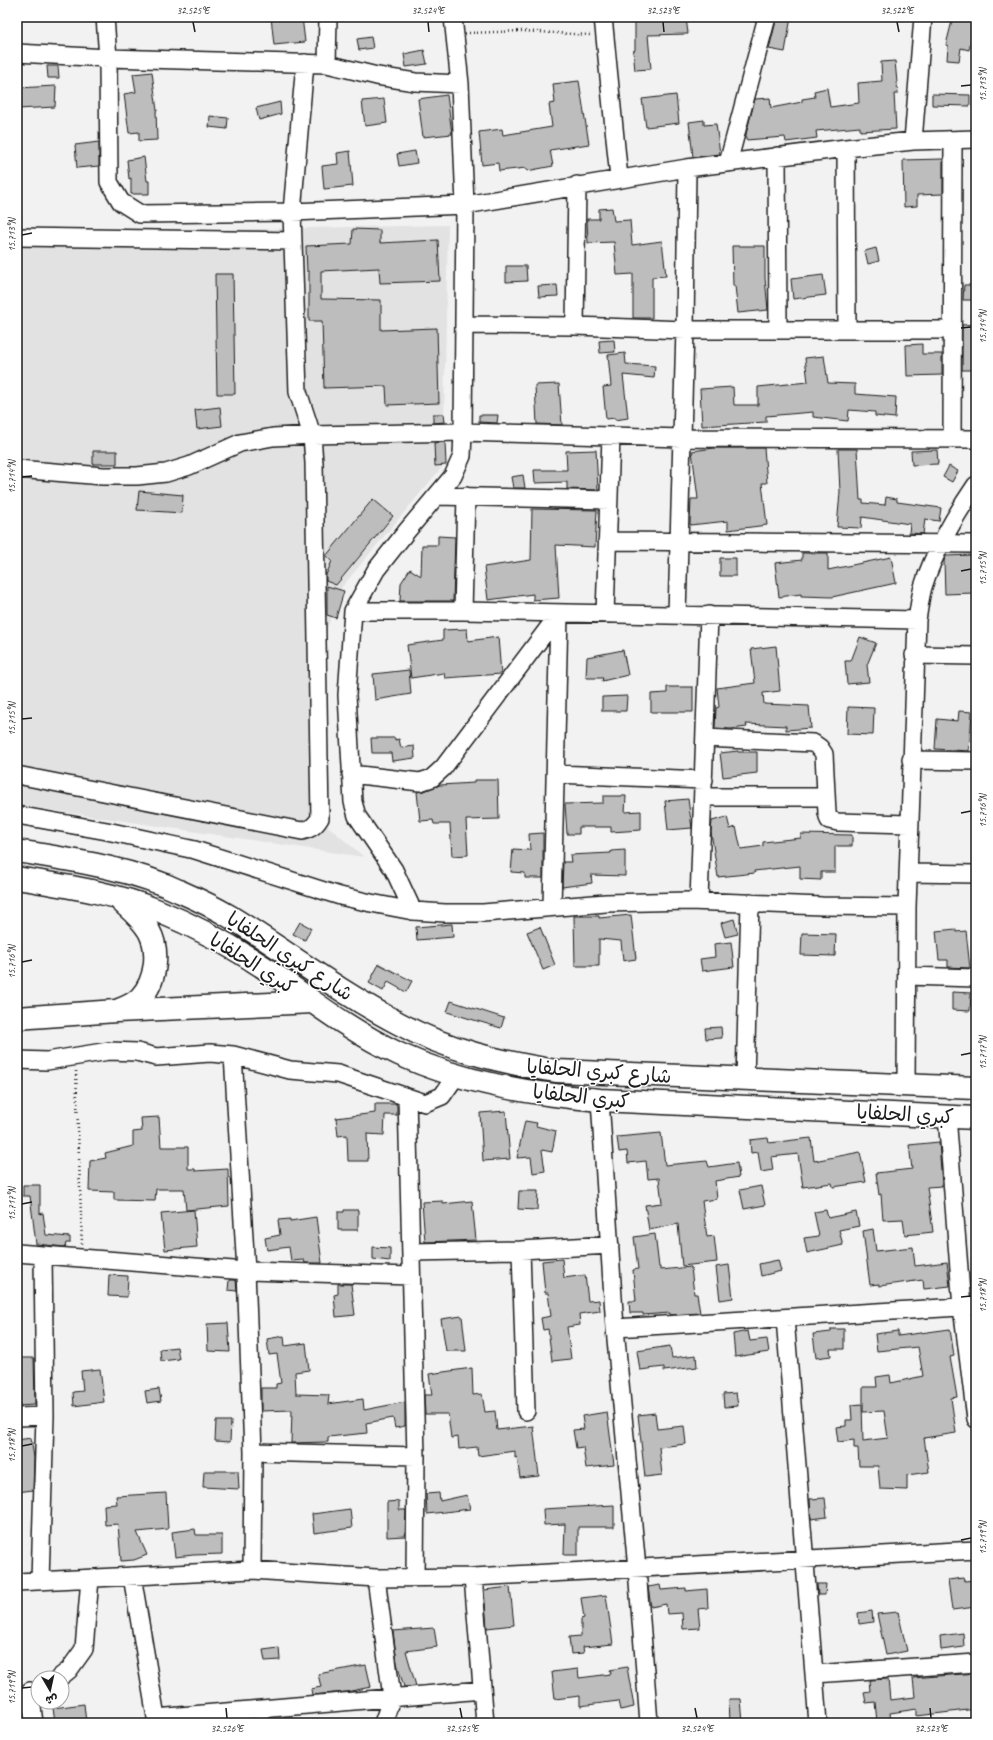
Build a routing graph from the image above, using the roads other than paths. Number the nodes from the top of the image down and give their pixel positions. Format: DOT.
graph roads {
  1 [pos="106,17"];
  2 [pos="328,17"];
  3 [pos="603,17"];
  4 [pos="767,17"];
  5 [pos="923,17"];
  6 [pos="454,25"];
  7 [pos="17,53"];
  8 [pos="108,58"];
  9 [pos="305,63"];
  10 [pos="328,64"];
  11 [pos="460,84"];
  12 [pos="976,139"];
  13 [pos="953,140"];
  14 [pos="913,141"];
  15 [pos="846,148"];
  16 [pos="777,156"];
  17 [pos="728,163"];
  18 [pos="687,168"];
  19 [pos="619,178"];
  20 [pos="577,185"];
  21 [pos="465,205"];
  22 [pos="292,212"];
  23 [pos="17,237"];
  24 [pos="293,241"];
  25 [pos="464,325"];
  26 [pos="575,326"];
  27 [pos="685,330"];
  28 [pos="778,330"];
  29 [pos="847,330"];
  30 [pos="952,330"];
  31 [pos="463,432"];
  32 [pos="312,435"];
  33 [pos="610,436"];
  34 [pos="682,438"];
  35 [pos="952,439"];
  36 [pos="976,439"];
  37 [pos="17,469"];
  38 [pos="976,485"];
  39 [pos="436,496"];
  40 [pos="466,496"];
  41 [pos="609,500"];
  42 [pos="607,541"];
  43 [pos="678,542"];
  44 [pos="941,543"];
  45 [pos="976,544"];
  46 [pos="353,611"];
  47 [pos="463,611"];
  48 [pos="559,614"];
  49 [pos="605,614"];
  50 [pos="677,615"];
  51 [pos="709,615"];
  52 [pos="917,620"];
  53 [pos="914,656"];
  54 [pos="976,656"];
  55 [pos="705,738"];
  56 [pos="911,760"];
  57 [pos="976,762"];
  58 [pos="351,774"];
  59 [pos="556,774"];
  60 [pos="17,775"];
  61 [pos="703,789"];
  62 [pos="826,797"];
  63 [pos="18,816"];
  64 [pos="909,824"];
  65 [pos="17,851"];
  66 [pos="908,873"];
  67 [pos="976,874"];
  68 [pos="17,878"];
  69 [pos="115,895"];
  70 [pos="700,901"];
  71 [pos="750,903"];
  72 [pos="552,907"];
  73 [pos="907,907"];
  74 [pos="413,911"];
  75 [pos="907,976"];
  76 [pos="976,978"];
  77 [pos="313,1002"];
  78 [pos="116,1011"];
  79 [pos="17,1018"];
  80 [pos="233,1055"];
  81 [pos="17,1060"];
  82 [pos="456,1076"];
  83 [pos="745,1079"];
  84 [pos="906,1085"];
  85 [pos="976,1088"];
  86 [pos="407,1097"];
  87 [pos="600,1100"];
  88 [pos="947,1116"];
  89 [pos="976,1118"];
  90 [pos="610,1245"];
  91 [pos="521,1250"];
  92 [pos="412,1252"];
  93 [pos="17,1253"];
  94 [pos="43,1255"];
  95 [pos="246,1271"];
  96 [pos="412,1276"];
  97 [pos="969,1307"];
  98 [pos="784,1318"];
  99 [pos="615,1328"];
  100 [pos="526,1411"];
  101 [pos="45,1416"];
  102 [pos="17,1417"];
  103 [pos="976,1419"];
  104 [pos="253,1452"];
  105 [pos="416,1456"];
  106 [pos="976,1550"];
  107 [pos="805,1560"];
  108 [pos="637,1569"];
  109 [pos="252,1570"];
  110 [pos="132,1576"];
  111 [pos="473,1577"];
  112 [pos="376,1578"];
  113 [pos="415,1578"];
  114 [pos="90,1579"];
  115 [pos="40,1581"];
  116 [pos="17,1582"];
  117 [pos="976,1662"];
  118 [pos="69,1670"];
  119 [pos="814,1674"];
  120 [pos="28,1690"];
  121 [pos="482,1690"];
  122 [pos="392,1698"];
  123 [pos="156,1720"];
  124 [pos="34,1723"];
  125 [pos="383,1723"];
  126 [pos="485,1723"];
  127 [pos="649,1723"];
  128 [pos="818,1723"];
  1 -- 8 [label="street"];
  2 -- 10 [label="street"];
  3 -- 19 [label="street"];
  4 -- 17 [label="street"];
  5 -- 14 [label="street"];
  6 -- 11 [label="street"];
  7 -- 8 [label="street"];
  8 -- 9 [label="street"];
  8 -- 22 [label="street"];
  9 -- 10 [label="street"];
  9 -- 22 [label="street"];
  10 -- 11 [label="street"];
  11 -- 21 [label="street"];
  12 -- 13 [label="street"];
  13 -- 14 [label="street"];
  13 -- 30 [label="street"];
  14 -- 15 [label="street"];
  15 -- 16 [label="street"];
  15 -- 29 [label="street"];
  16 -- 17 [label="street"];
  16 -- 28 [label="street"];
  17 -- 18 [label="street"];
  18 -- 19 [label="street"];
  18 -- 27 [label="street"];
  19 -- 20 [label="street"];
  20 -- 21 [label="street"];
  20 -- 26 [label="street"];
  21 -- 22 [label="street"];
  21 -- 25 [label="street"];
  22 -- 24 [label="street"];
  23 -- 24 [label="street"];
  24 -- 32 [label="street"];
  25 -- 26 [label="street"];
  25 -- 31 [label="street"];
  26 -- 27 [label="street"];
  27 -- 28 [label="street"];
  27 -- 34 [label="street"];
  28 -- 29 [label="street"];
  29 -- 30 [label="street"];
  30 -- 35 [label="street"];
  31 -- 32 [label="street"];
  31 -- 33 [label="street"];
  31 -- 39 [label="street"];
  32 -- 37 [label="street"];
  32 -- 60 [label="street"];
  33 -- 34 [label="street"];
  33 -- 41 [label="street"];
  34 -- 35 [label="street"];
  34 -- 43 [label="street"];
  35 -- 36 [label="street"];
  38 -- 44 [label="street"];
  39 -- 40 [label="street"];
  39 -- 46 [label="street"];
  40 -- 41 [label="street"];
  40 -- 47 [label="street"];
  41 -- 42 [label="street"];
  42 -- 43 [label="street"];
  42 -- 49 [label="street"];
  43 -- 44 [label="street"];
  43 -- 50 [label="street"];
  44 -- 45 [label="street"];
  44 -- 52 [label="street"];
  46 -- 47 [label="street"];
  46 -- 58 [label="street"];
  47 -- 48 [label="street"];
  48 -- 49 [label="street"];
  48 -- 58 [label="street"];
  48 -- 59 [label="street"];
  49 -- 50 [label="street"];
  50 -- 51 [label="street"];
  51 -- 52 [label="street"];
  51 -- 55 [label="street"];
  52 -- 53 [label="street"];
  53 -- 54 [label="street"];
  53 -- 56 [label="street"];
  55 -- 61 [label="street"];
  55 -- 62 [label="street"];
  56 -- 57 [label="street"];
  56 -- 64 [label="street"];
  58 -- 74 [label="street"];
  59 -- 61 [label="street"];
  59 -- 72 [label="street"];
  61 -- 62 [label="street"];
  61 -- 70 [label="street"];
  62 -- 64 [label="street"];
  63 -- 74 [label="street"];
  64 -- 66 [label="street"];
  65 -- 83 [label="main road, شارع كبري الحلفايا"];
  66 -- 67 [label="street"];
  66 -- 73 [label="street"];
  68 -- 69 [label="main road, كبري الحلفايا"];
  69 -- 77 [label="main road, كبري الحلفايا"];
  69 -- 78 [label="main road"];
  70 -- 71 [label="street"];
  70 -- 72 [label="street"];
  71 -- 73 [label="street"];
  71 -- 83 [label="street"];
  72 -- 74 [label="street"];
  73 -- 75 [label="street"];
  75 -- 76 [label="street"];
  75 -- 84 [label="street"];
  77 -- 78 [label="main road"];
  77 -- 82 [label="main road, كبري الحلفايا"];
  78 -- 79 [label="main road"];
  80 -- 81 [label="street"];
  80 -- 86 [label="street"];
  80 -- 95 [label="street"];
  82 -- 86 [label="street"];
  82 -- 87 [label="main road, كبري الحلفايا"];
  83 -- 84 [label="main road, شارع كبري الحلفايا"];
  84 -- 85 [label="main road, شارع كبري الحلفايا"];
  86 -- 92 [label="street"];
  87 -- 88 [label="main road, كبري الحلفايا"];
  87 -- 90 [label="street"];
  88 -- 89 [label="main road, كبري الحلفايا"];
  88 -- 97 [label="street"];
  90 -- 91 [label="street"];
  90 -- 99 [label="street"];
  91 -- 92 [label="street"];
  91 -- 100 [label="street"];
  92 -- 96 [label="street"];
  93 -- 94 [label="street"];
  94 -- 95 [label="street"];
  94 -- 101 [label="street"];
  95 -- 96 [label="street"];
  95 -- 104 [label="street"];
  96 -- 105 [label="street"];
  97 -- 98 [label="street"];
  97 -- 103 [label="street"];
  98 -- 99 [label="street"];
  98 -- 107 [label="street"];
  99 -- 108 [label="street"];
  101 -- 102 [label="street"];
  101 -- 115 [label="street"];
  104 -- 105 [label="street"];
  104 -- 109 [label="street"];
  105 -- 113 [label="street"];
  106 -- 107 [label="street"];
  107 -- 108 [label="street"];
  107 -- 119 [label="street"];
  108 -- 111 [label="street"];
  108 -- 127 [label="street"];
  109 -- 110 [label="street"];
  109 -- 112 [label="street"];
  110 -- 114 [label="street"];
  110 -- 123 [label="street"];
  111 -- 113 [label="street"];
  111 -- 121 [label="street"];
  112 -- 113 [label="street"];
  112 -- 122 [label="street"];
  114 -- 115 [label="street"];
  114 -- 118 [label="street"];
  115 -- 116 [label="street"];
  117 -- 119 [label="street"];
  119 -- 128 [label="street"];
  120 -- 124 [label="street"];
  121 -- 122 [label="street"];
  121 -- 126 [label="street"];
  122 -- 123 [label="street"];
  122 -- 125 [label="street"];
}
